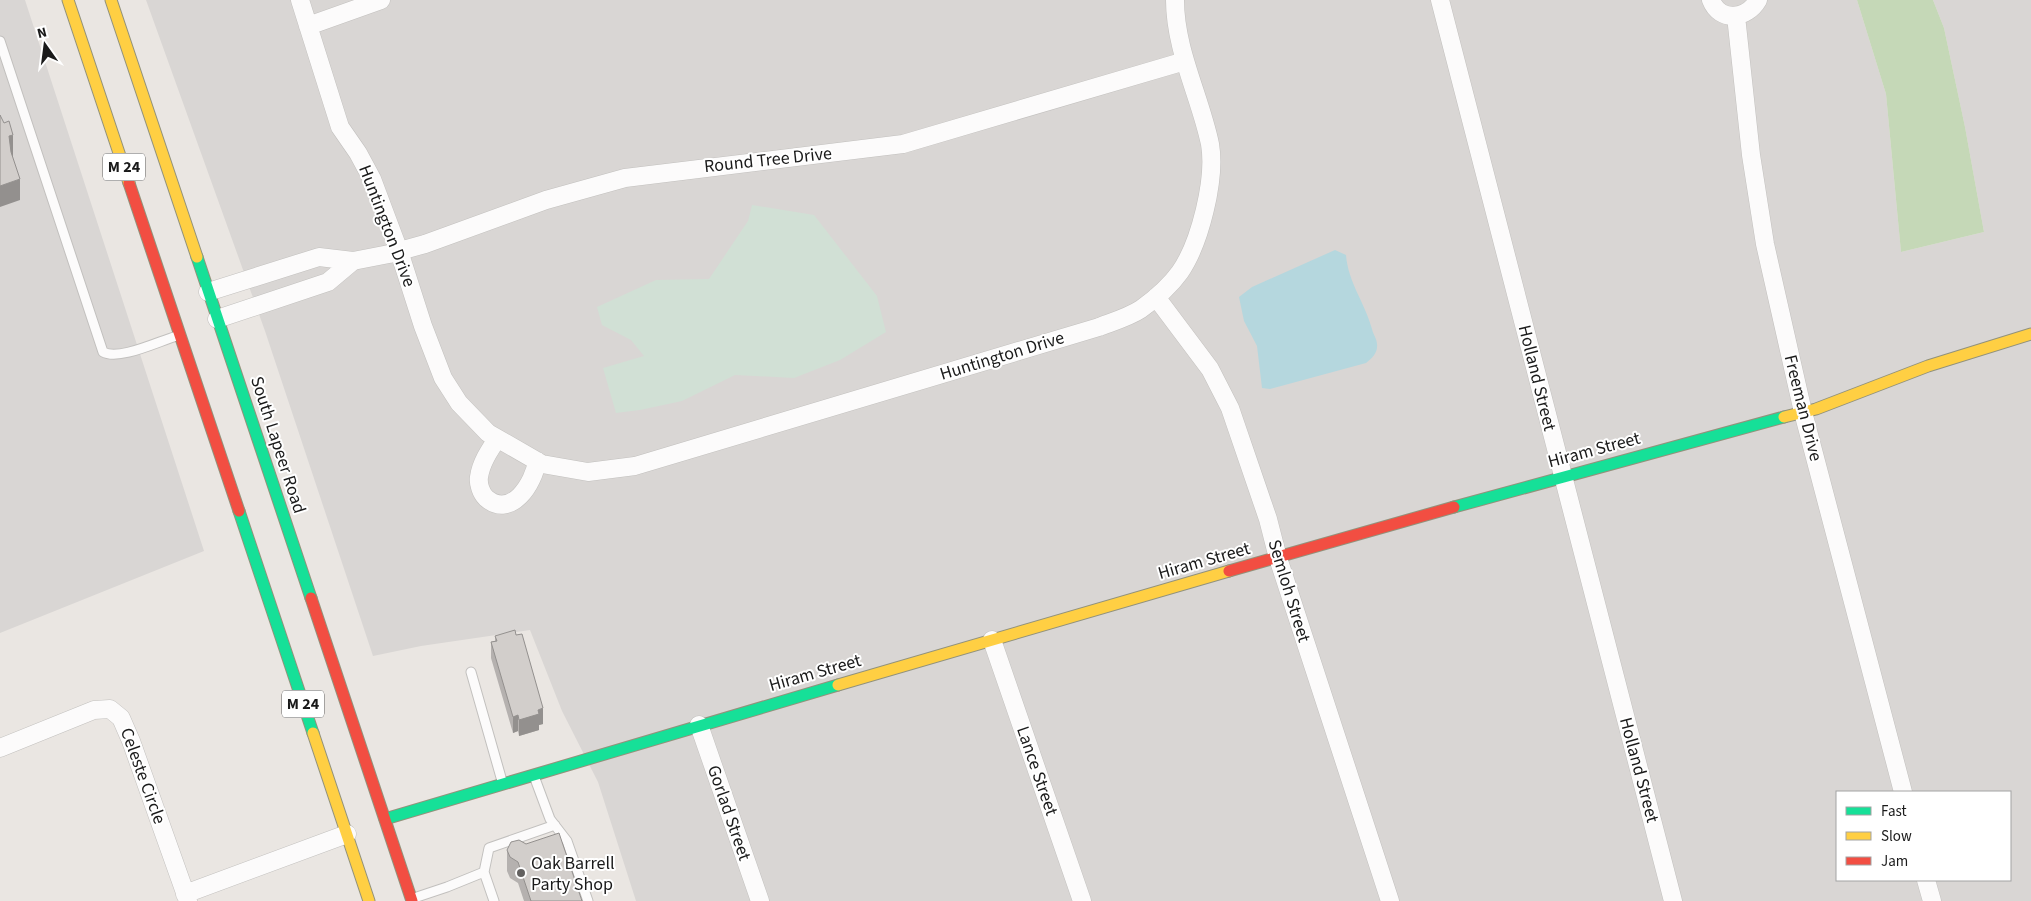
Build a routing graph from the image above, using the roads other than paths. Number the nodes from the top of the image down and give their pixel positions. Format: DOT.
graph roads {
  1 [pos="68,0"];
  2 [pos="111,0"];
  3 [pos="300,0"];
  4 [pos="381,0"];
  5 [pos="1175,0"];
  6 [pos="1440,0"];
  7 [pos="1711,0"];
  8 [pos="1758,0"];
  9 [pos="1736,16"];
  10 [pos="308,26"];
  11 [pos="0,42"];
  12 [pos="1185,61"];
  13 [pos="399,251"];
  14 [pos="353,261"];
  15 [pos="208,292"];
  16 [pos="1156,297"];
  17 [pos="217,319"];
  18 [pos="2031,334"];
  19 [pos="179,335"];
  20 [pos="1803,412"];
  21 [pos="497,438"];
  22 [pos="537,461"];
  23 [pos="1562,477"];
  24 [pos="237,506"];
  25 [pos="250,516"];
  26 [pos="1278,558"];
  27 [pos="314,640"];
  28 [pos="992,640"];
  29 [pos="298,642"];
  30 [pos="327,647"];
  31 [pos="285,650"];
  32 [pos="471,672"];
  33 [pos="699,725"];
  34 [pos="0,748"];
  35 [pos="533,775"];
  36 [pos="502,784"];
  37 [pos="1903,791"];
  38 [pos="385,819"];
  39 [pos="555,825"];
  40 [pos="347,834"];
  41 [pos="484,872"];
  42 [pos="1926,881"];
  43 [pos="187,897"];
  44 [pos="412,900"];
  45 [pos="369,901"];
  46 [pos="494,901"];
  47 [pos="588,901"];
  48 [pos="760,901"];
  49 [pos="1082,901"];
  50 [pos="1390,901"];
  51 [pos="1673,901"];
  52 [pos="1932,901"];
  1 -- 19 [label="main road, M 24"];
  2 -- 15 [label="main road, South Lapeer Road / M 24"];
  3 -- 10 [label="street, Huntington Drive"];
  4 -- 10 [label="street"];
  5 -- 12 [label="street, Huntington Drive"];
  6 -- 23 [label="street, Holland Street"];
  7 -- 9 [label="street"];
  8 -- 9 [label="street"];
  9 -- 20 [label="street, Freeman Drive"];
  10 -- 13 [label="street, Huntington Drive"];
  11 -- 19 [label="lane"];
  12 -- 13 [label="street, Round Tree Drive"];
  12 -- 16 [label="street, Huntington Drive"];
  13 -- 14 [label="street, Round Tree Drive"];
  13 -- 21 [label="street, Huntington Drive"];
  14 -- 15 [label="street, Round Tree Drive"];
  14 -- 17 [label="street, Round Tree Drive"];
  15 -- 17 [label="main road, South Lapeer Road / M 24"];
  16 -- 22 [label="street, Huntington Drive"];
  16 -- 26 [label="street, Semloh Street"];
  17 -- 30 [label="main road, South Lapeer Road / M 24"];
  18 -- 20 [label="main road, Hiram Street"];
  19 -- 24 [label="main road, M 24"];
  20 -- 23 [label="main road, Hiram Street"];
  20 -- 37 [label="street, Freeman Drive"];
  21 -- 22 [label="street, Huntington Drive"];
  21 -- 22 [label="street"];
  23 -- 26 [label="main road, Hiram Street"];
  23 -- 51 [label="street, Holland Street"];
  24 -- 25 [label="main road"];
  24 -- 31 [label="main road, M 24"];
  26 -- 28 [label="main road, Hiram Street"];
  26 -- 50 [label="street, Semloh Street"];
  27 -- 30 [label="main road"];
  28 -- 33 [label="main road, Hiram Street"];
  28 -- 49 [label="street, Lance Street"];
  29 -- 31 [label="main road"];
  30 -- 38 [label="main road, South Lapeer Road / M 24"];
  31 -- 40 [label="main road, M 24"];
  32 -- 36 [label="lane"];
  33 -- 35 [label="main road, Hiram Street"];
  33 -- 48 [label="street, Gorlad Street"];
  34 -- 43 [label="street, Celeste Circle"];
  35 -- 36 [label="main road, Hiram Street"];
  35 -- 39 [label="lane"];
  36 -- 38 [label="main road, Hiram Street"];
  38 -- 44 [label="main road, South Lapeer Road / M 24"];
  39 -- 41 [label="lane"];
  39 -- 47 [label="lane"];
  40 -- 43 [label="street"];
  40 -- 45 [label="main road, M 24"];
  41 -- 44 [label="lane"];
  41 -- 46 [label="lane"];
  42 -- 52 [label="street"];
}
